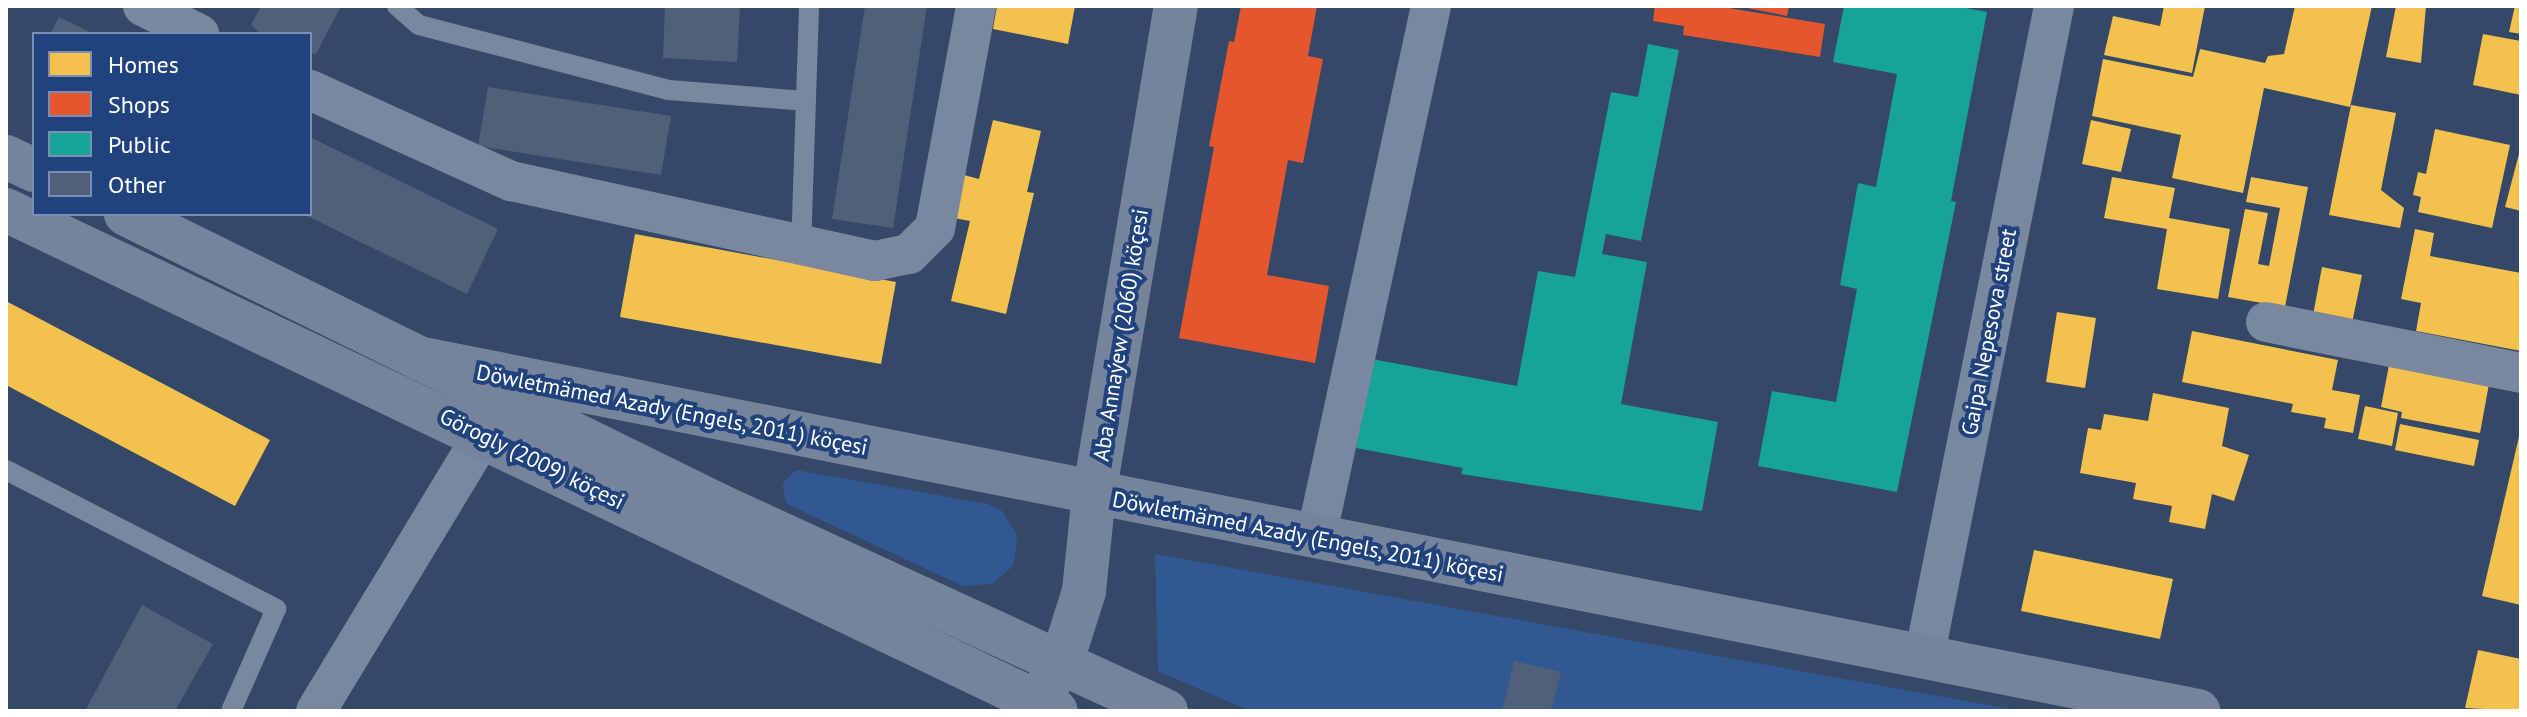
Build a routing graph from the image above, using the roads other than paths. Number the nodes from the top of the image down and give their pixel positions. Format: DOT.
graph roads {
  1 [pos="143,6"];
  2 [pos="397,6"];
  3 [pos="809,6"];
  4 [pos="976,6"];
  5 [pos="1176,6"];
  6 [pos="1431,6"];
  7 [pos="2054,6"];
  8 [pos="195,32"];
  9 [pos="312,91"];
  10 [pos="805,101"];
  11 [pos="6,157"];
  12 [pos="32,169"];
  13 [pos="6,210"];
  14 [pos="130,216"];
  15 [pos="801,249"];
  16 [pos="2266,322"];
  17 [pos="418,358"];
  18 [pos="2521,373"];
  19 [pos="483,435"];
  20 [pos="6,470"];
  21 [pos="1094,495"];
  22 [pos="1316,538"];
  23 [pos="1924,658"];
  24 [pos="1061,664"];
  25 [pos="1047,707"];
  26 [pos="231,711"];
  27 [pos="316,711"];
  28 [pos="1166,711"];
  29 [pos="2198,711"];
  1 -- 8 [label="street"];
  2 -- 10 [label="lane"];
  3 -- 10 [label="lane"];
  4 -- 15 [label="street"];
  5 -- 21 [label="street, Aba Annaýew (2060) köçesi"];
  6 -- 22 [label="street"];
  7 -- 23 [label="street, Gaipa Nepesova street"];
  9 -- 15 [label="street"];
  10 -- 15 [label="lane"];
  11 -- 12 [label="street"];
  13 -- 19 [label="street, Görogly (2009) köçesi"];
  14 -- 17 [label="street, Görogly (2009) köçesi"];
  16 -- 18 [label="street"];
  17 -- 21 [label="street, Döwletmämed Azady (Engels, 2011) köçesi"];
  17 -- 24 [label="street, Görogly (2009) köçesi"];
  19 -- 25 [label="street, Görogly (2009) köçesi"];
  19 -- 27 [label="street"];
  20 -- 26 [label="lane"];
  21 -- 22 [label="street, Döwletmämed Azady (Engels, 2011) köçesi"];
  21 -- 24 [label="street, Aba Annaýew (2060) köçesi"];
  22 -- 23 [label="street, Döwletmämed Azady (Engels, 2011) köçesi"];
  23 -- 29 [label="street, Döwletmämed Azady (Engels, 2011) köçesi"];
  24 -- 25 [label="street, Aba Annaýew (2060) köçesi"];
  24 -- 28 [label="street, Görogly (2009) köçesi"];
}
